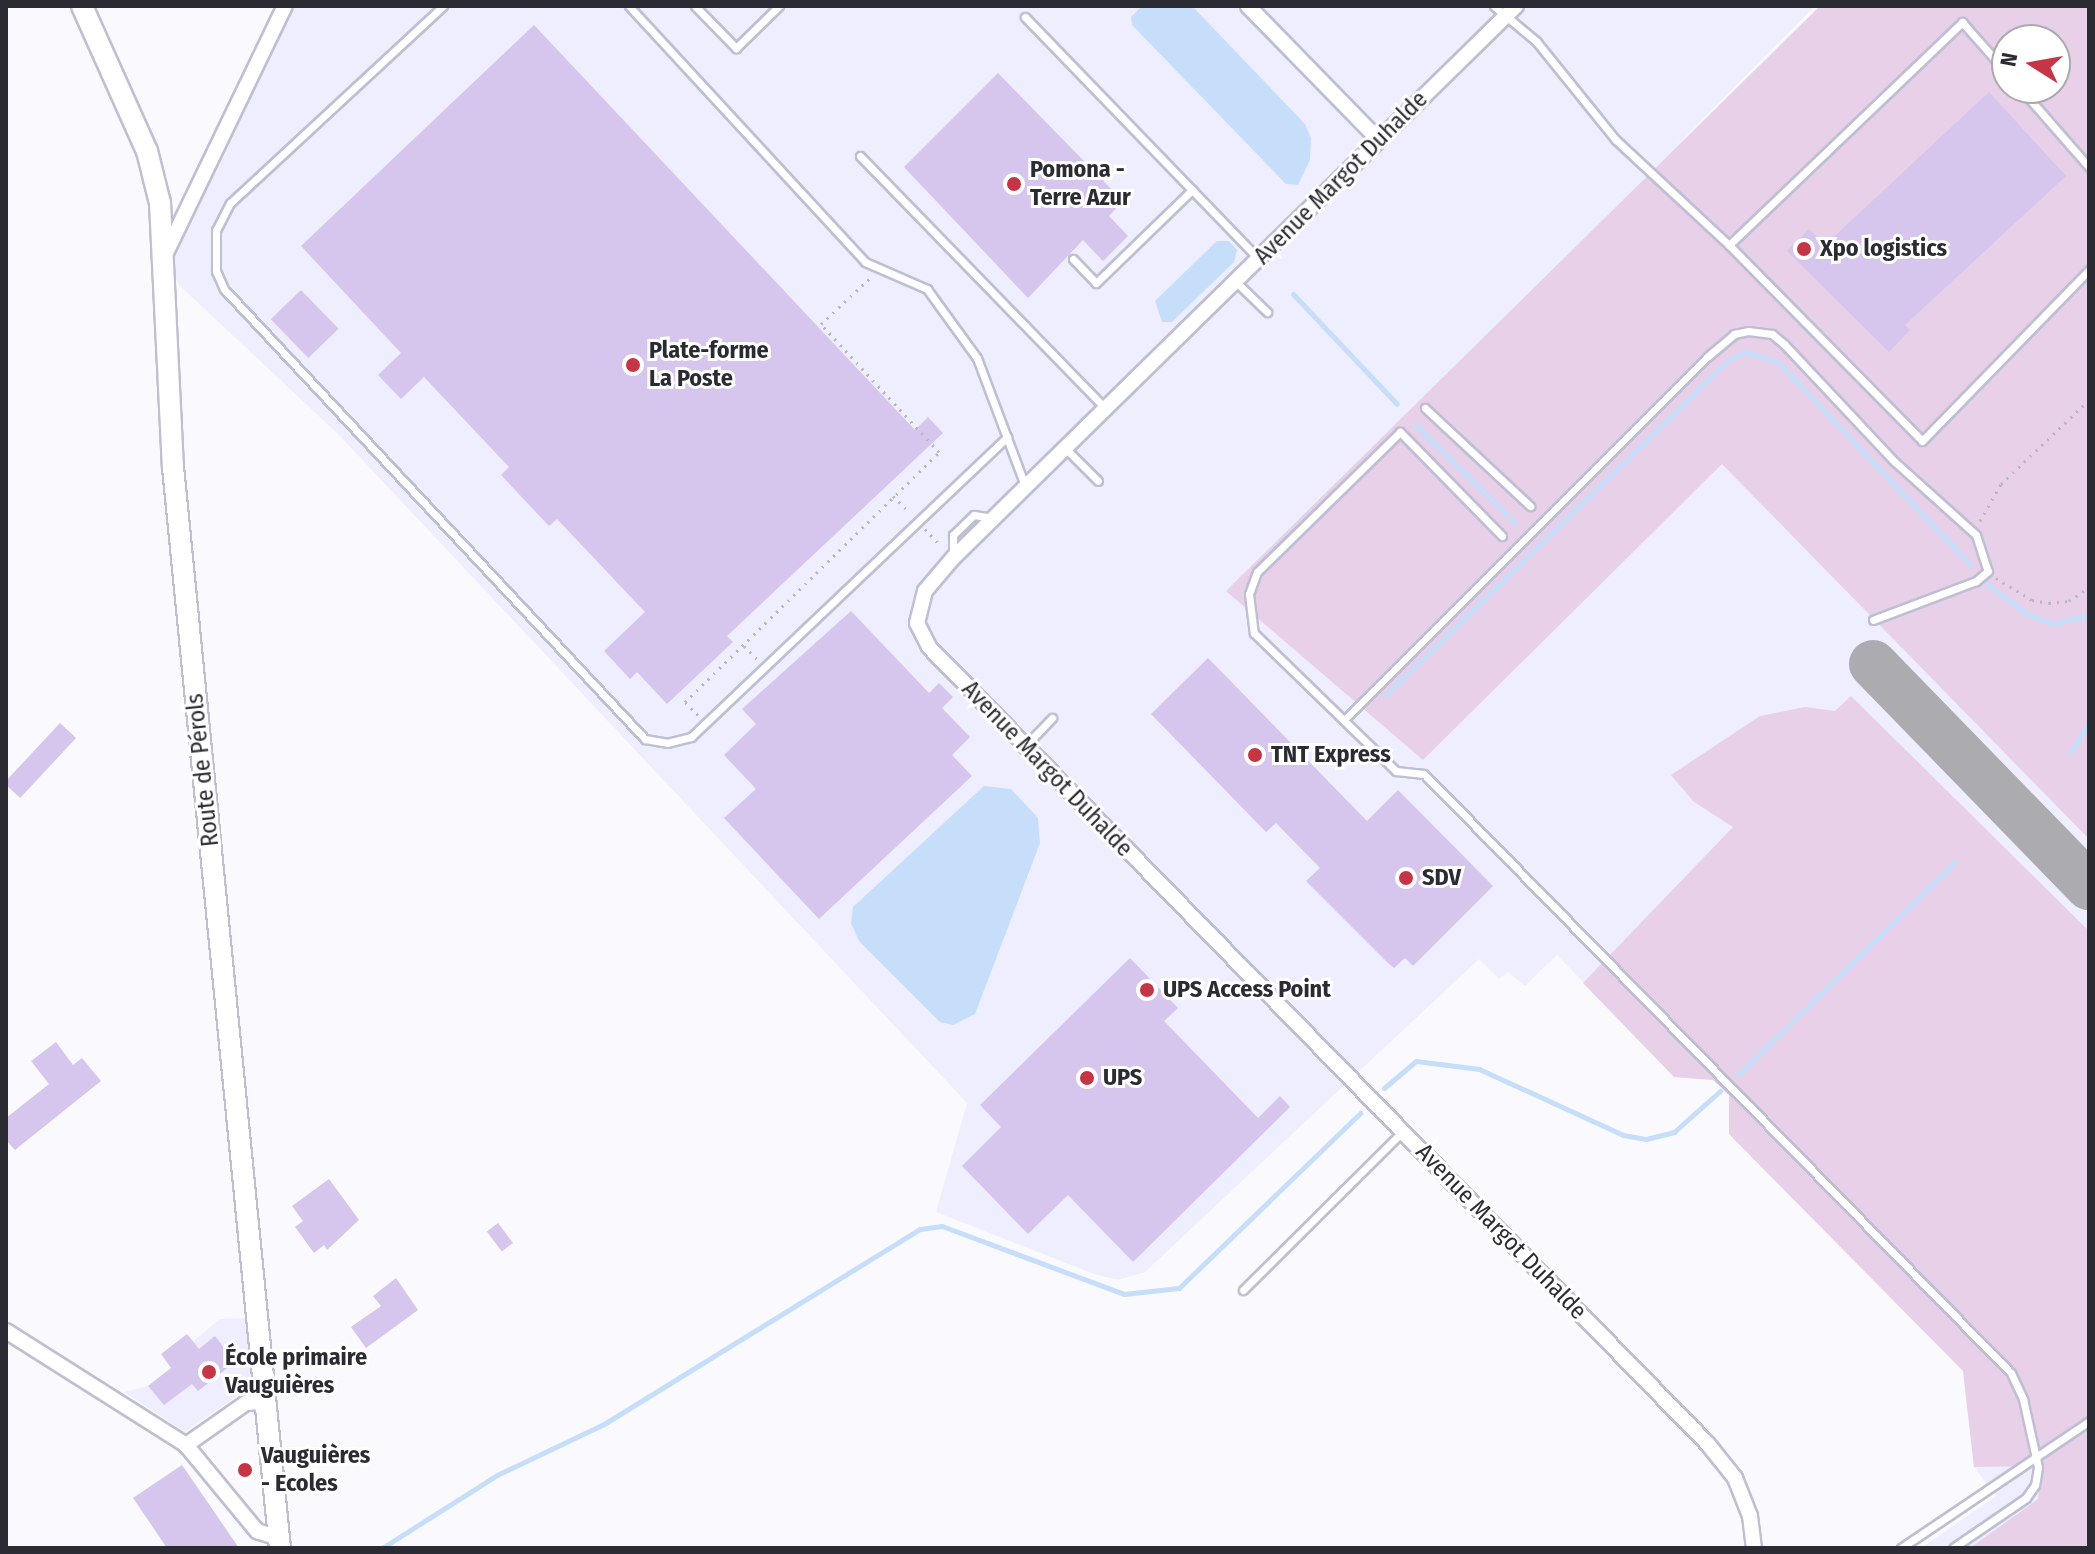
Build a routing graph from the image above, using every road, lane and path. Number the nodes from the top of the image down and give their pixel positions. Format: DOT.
graph roads {
  1 [pos="82,6"];
  2 [pos="285,6"];
  3 [pos="443,6"];
  4 [pos="629,6"];
  5 [pos="695,6"];
  6 [pos="779,6"];
  7 [pos="1248,6"];
  8 [pos="1505,9"];
  9 [pos="1025,17"];
  10 [pos="1991,55"];
  11 [pos="2034,104"];
  12 [pos="1378,139"];
  13 [pos="860,156"];
  14 [pos="2089,167"];
  15 [pos="1192,190"];
  16 [pos="1729,245"];
  17 [pos="164,255"];
  18 [pos="1073,259"];
  19 [pos="1260,261"];
  20 [pos="879,268"];
  21 [pos="2089,270"];
  22 [pos="1237,283"];
  23 [pos="1267,312"];
  24 [pos="2089,400"];
  25 [pos="1425,408"];
  26 [pos="1106,409"];
  27 [pos="1007,437"];
  28 [pos="1066,449"];
  29 [pos="1098,481"];
  30 [pos="1026,488"];
  31 [pos="1530,506"];
  32 [pos="1976,535"];
  33 [pos="1502,536"];
  34 [pos="1988,571"];
  35 [pos="2089,587"];
  36 [pos="1873,620"];
  37 [pos="744,646"];
  38 [pos="766,667"];
  39 [pos="1052,718"];
  40 [pos="1344,720"];
  41 [pos="706,724"];
  42 [pos="1025,746"];
  43 [pos="1403,1131"];
  44 [pos="1243,1290"];
  45 [pos="6,1331"];
  46 [pos="263,1402"];
  47 [pos="2089,1421"];
  48 [pos="186,1445"];
  49 [pos="2035,1457"];
  50 [pos="279,1543"];
  51 [pos="1754,1548"];
  52 [pos="1901,1548"];
  53 [pos="1953,1548"];
  1 -- 17 [label="street, Route de Pérols"];
  2 -- 17 [label="street"];
  3 -- 41 [label="lane"];
  4 -- 20 [label="lane"];
  5 -- 6 [label="lane"];
  7 -- 12 [label="street"];
  8 -- 12 [label="street, Avenue Margot Duhalde"];
  8 -- 16 [label="lane"];
  9 -- 15 [label="lane"];
  10 -- 16 [label="lane"];
  11 -- 14 [label="lane"];
  12 -- 19 [label="street, Avenue Margot Duhalde"];
  13 -- 26 [label="lane"];
  15 -- 18 [label="lane"];
  15 -- 19 [label="lane"];
  16 -- 21 [label="lane"];
  17 -- 46 [label="street, Route de Pérols"];
  19 -- 22 [label="street, Avenue Margot Duhalde"];
  20 -- 27 [label="lane"];
  20 -- 37 [label="path"];
  22 -- 23 [label="lane"];
  22 -- 26 [label="street, Avenue Margot Duhalde"];
  24 -- 32 [label="path"];
  25 -- 31 [label="lane"];
  26 -- 28 [label="street, Avenue Margot Duhalde"];
  27 -- 30 [label="lane"];
  27 -- 38 [label="lane"];
  28 -- 29 [label="lane"];
  28 -- 30 [label="street, Avenue Margot Duhalde"];
  30 -- 42 [label="street, Avenue Margot Duhalde"];
  32 -- 34 [label="lane"];
  32 -- 40 [label="lane"];
  33 -- 40 [label="lane"];
  34 -- 35 [label="path"];
  34 -- 36 [label="lane"];
  37 -- 38 [label="path"];
  37 -- 41 [label="path"];
  38 -- 41 [label="lane"];
  39 -- 42 [label="lane"];
  40 -- 49 [label="lane"];
  42 -- 43 [label="street, Avenue Margot Duhalde"];
  43 -- 44 [label="lane"];
  43 -- 51 [label="street, Avenue Margot Duhalde"];
  45 -- 48 [label="street"];
  46 -- 48 [label="street"];
  46 -- 50 [label="street, Route de Pérols"];
  47 -- 49 [label="lane"];
  48 -- 50 [label="street"];
  49 -- 52 [label="lane"];
  49 -- 53 [label="lane"];
}
